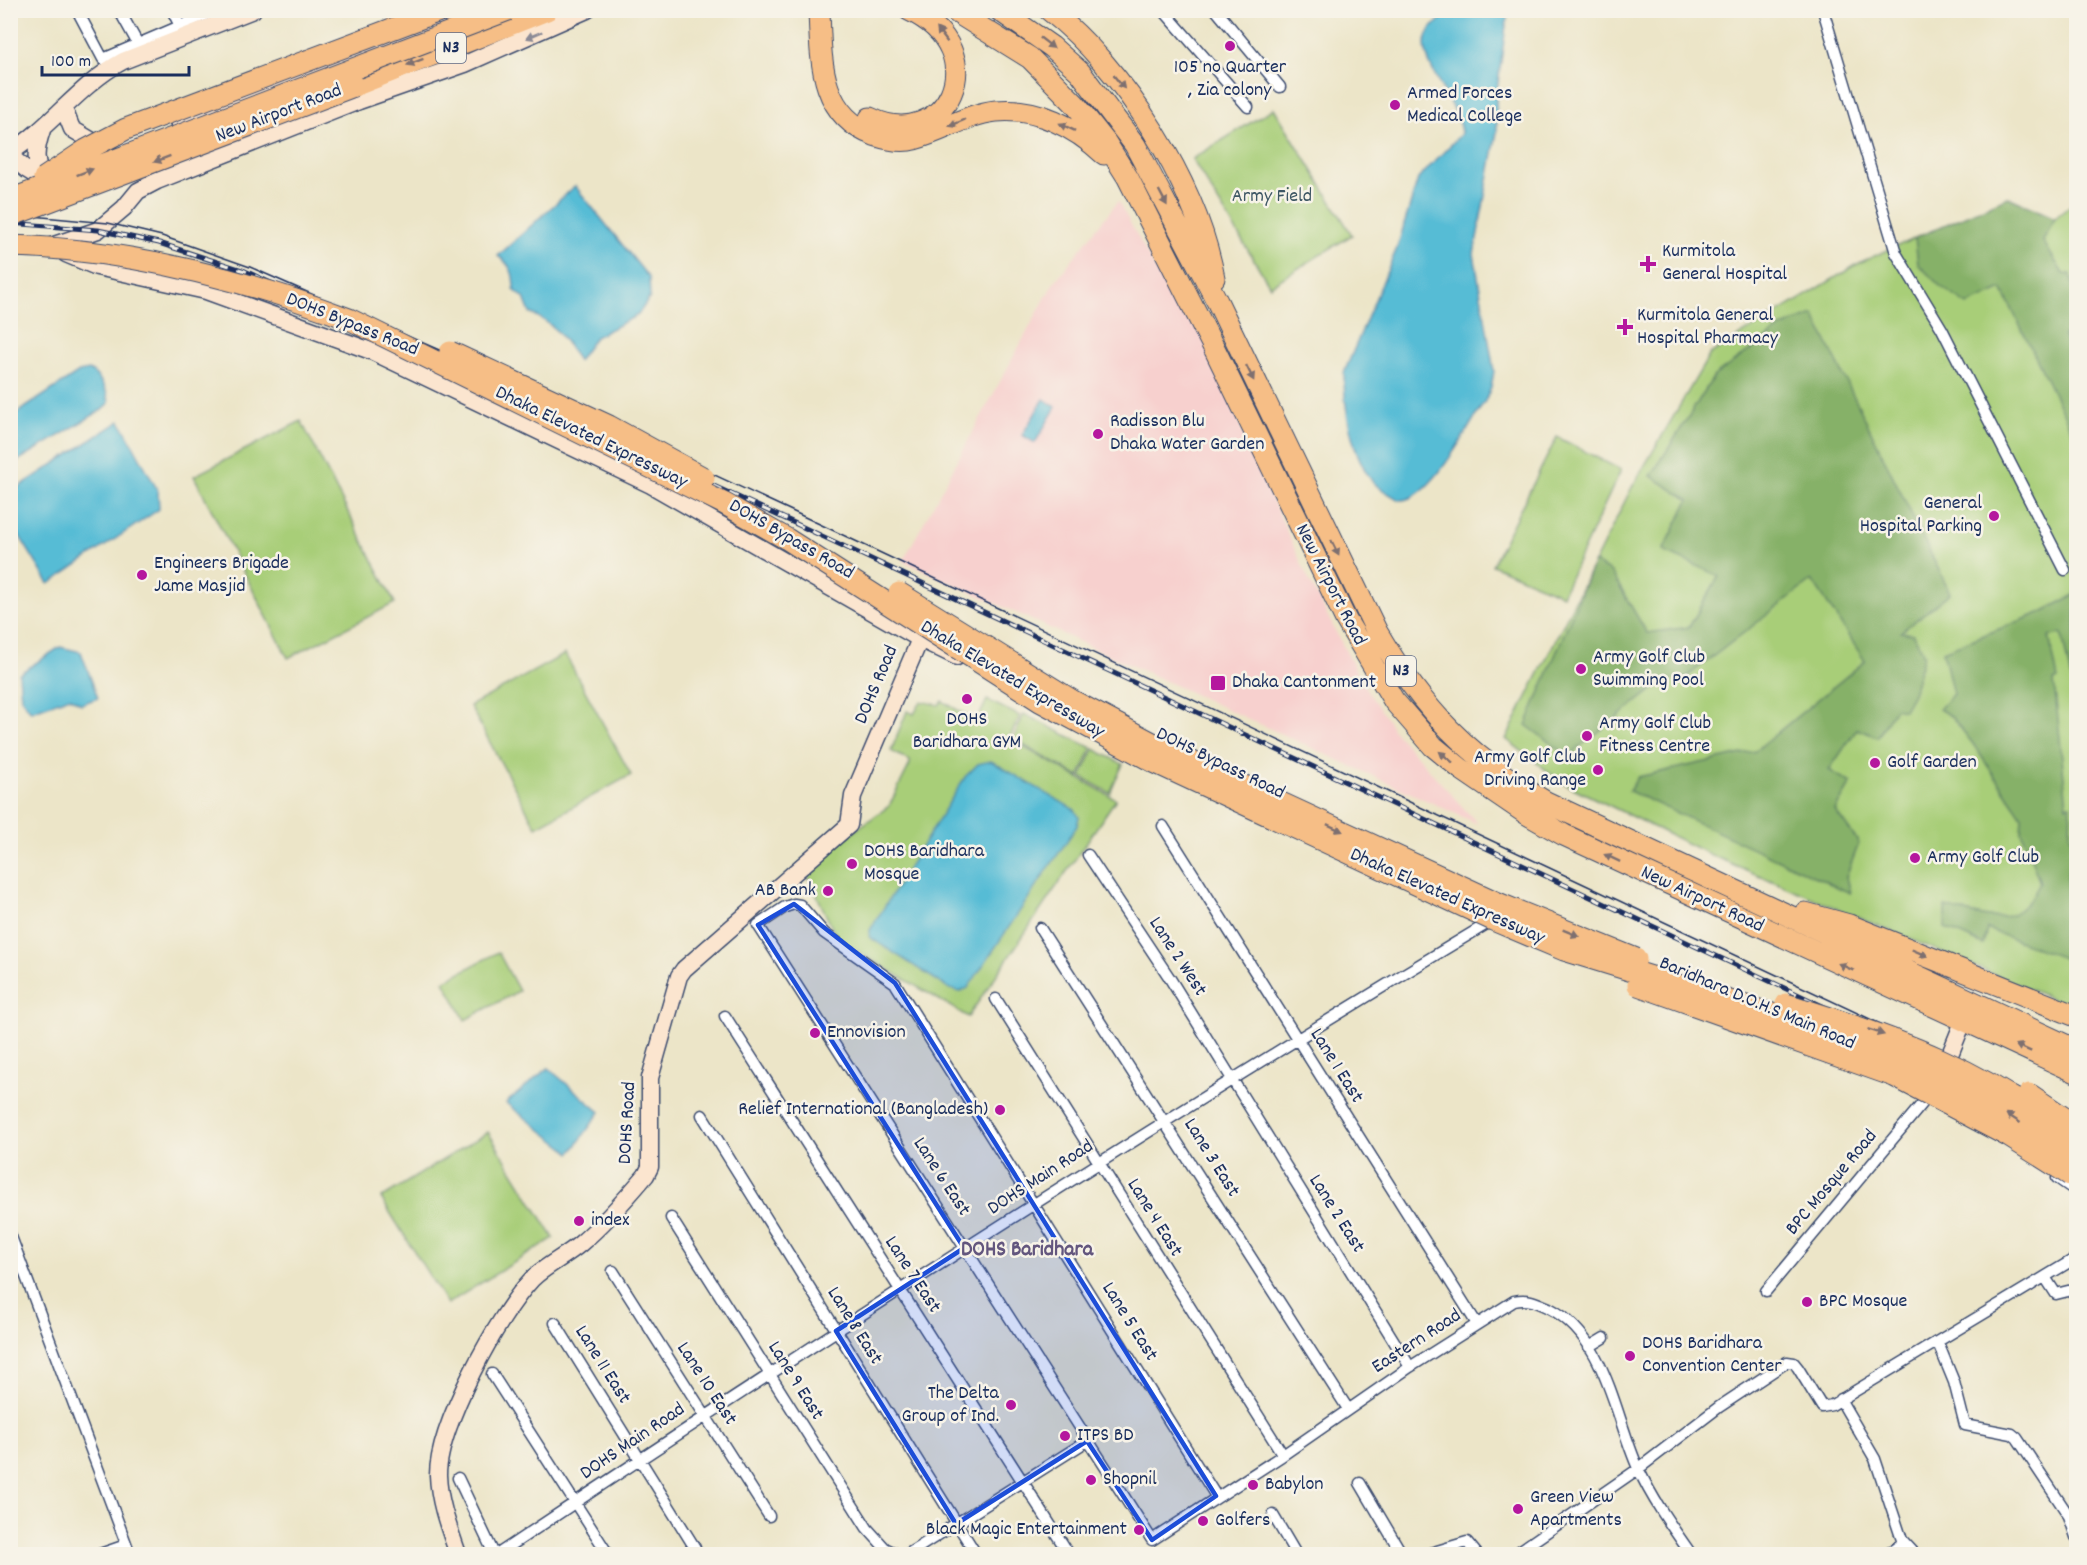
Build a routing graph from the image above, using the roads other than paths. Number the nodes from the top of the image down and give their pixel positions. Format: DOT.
graph roads {
  1 [pos="77,10"];
  2 [pos="119,10"];
  3 [pos="172,10"];
  4 [pos="217,10"];
  5 [pos="253,10"];
  6 [pos="442,10"];
  7 [pos="470,10"];
  8 [pos="508,10"];
  9 [pos="547,10"];
  10 [pos="587,10"];
  11 [pos="819,10"];
  12 [pos="832,10"];
  13 [pos="909,10"];
  14 [pos="953,10"];
  15 [pos="999,10"];
  16 [pos="1049,10"];
  17 [pos="1163,10"];
  18 [pos="1216,10"];
  19 [pos="1823,10"];
  20 [pos="1280,87"];
  21 [pos="1248,107"];
  22 [pos="64,109"];
  23 [pos="202,116"];
  24 [pos="169,129"];
  25 [pos="42,130"];
  26 [pos="111,151"];
  27 [pos="10,154"];
  28 [pos="223,155"];
  29 [pos="186,169"];
  30 [pos="1128,178"];
  31 [pos="48,182"];
  32 [pos="134,184"];
  33 [pos="13,205"];
  34 [pos="10,233"];
  35 [pos="10,246"];
  36 [pos="49,247"];
  37 [pos="10,254"];
  38 [pos="1217,301"];
  39 [pos="1295,466"];
  40 [pos="1275,476"];
  41 [pos="2065,570"];
  42 [pos="920,639"];
  43 [pos="1163,826"];
  44 [pos="1088,855"];
  45 [pos="1764,905"];
  46 [pos="1491,922"];
  47 [pos="758,925"];
  48 [pos="1040,928"];
  49 [pos="996,999"];
  50 [pos="725,1016"];
  51 [pos="2076,1016"];
  52 [pos="1964,1022"];
  53 [pos="1297,1038"];
  54 [pos="2073,1066"];
  55 [pos="1973,1073"];
  56 [pos="1232,1080"];
  57 [pos="1926,1099"];
  58 [pos="702,1115"];
  59 [pos="1165,1120"];
  60 [pos="2076,1126"];
  61 [pos="2076,1146"];
  62 [pos="1098,1163"];
  63 [pos="2075,1178"];
  64 [pos="1034,1204"];
  65 [pos="671,1218"];
  66 [pos="10,1234"];
  67 [pos="964,1248"];
  68 [pos="2076,1258"];
  69 [pos="613,1271"];
  70 [pos="2045,1277"];
  71 [pos="2076,1289"];
  72 [pos="1766,1291"];
  73 [pos="901,1292"];
  74 [pos="555,1323"];
  75 [pos="1477,1324"];
  76 [pos="836,1331"];
  77 [pos="1604,1338"];
  78 [pos="1938,1343"];
  79 [pos="1589,1347"];
  80 [pos="1410,1367"];
  81 [pos="769,1373"];
  82 [pos="492,1374"];
  83 [pos="1840,1399"];
  84 [pos="1348,1409"];
  85 [pos="705,1415"];
  86 [pos="1087,1441"];
  87 [pos="1282,1455"];
  88 [pos="639,1458"];
  89 [pos="1638,1469"];
  90 [pos="458,1479"];
  91 [pos="1023,1482"];
  92 [pos="1360,1483"];
  93 [pos="1216,1496"];
  94 [pos="575,1503"];
  95 [pos="1273,1515"];
  96 [pos="769,1516"];
  97 [pos="956,1524"];
  98 [pos="2075,1529"];
  99 [pos="1152,1540"];
  100 [pos="1904,1542"];
  101 [pos="695,1548"];
  102 [pos="128,1550"];
  103 [pos="100,1554"];
  104 [pos="458,1554"];
  105 [pos="496,1554"];
  106 [pos="608,1554"];
  107 [pos="897,1554"];
  108 [pos="908,1554"];
  109 [pos="976,1554"];
  110 [pos="1069,1554"];
  111 [pos="1296,1554"];
  112 [pos="1402,1554"];
  113 [pos="1427,1554"];
  114 [pos="1477,1554"];
  115 [pos="1515,1554"];
  116 [pos="1691,1554"];
  117 [pos="1888,1554"];
  118 [pos="1914,1554"];
  1 -- 2 [label="street"];
  2 -- 3 [label="street"];
  3 -- 4 [label="street"];
  5 -- 22 [label="street"];
  6 -- 33 [label="highway, bridge"];
  7 -- 23 [label="street"];
  33 -- 8 [label="highway, New Airport Road, one-way, bridge"];
  9 -- 33 [label="highway, New Airport Road / N3, one-way, bridge"];
  10 -- 28 [label="street, one-way"];
  30 -- 11 [label="highway, one-way"];
  12 -- 13 [label="highway, one-way"];
  14 -- 30 [label="highway, New Airport Road / N3"];
  15 -- 38 [label="highway, New Airport Road / N3, one-way"];
  16 -- 38 [label="highway, one-way"];
  17 -- 21 [label="street"];
  18 -- 20 [label="street"];
  19 -- 41 [label="street"];
  22 -- 25 [label="street"];
  22 -- 26 [label="street"];
  23 -- 24 [label="street"];
  23 -- 28 [label="street"];
  24 -- 26 [label="street"];
  24 -- 29 [label="street"];
  25 -- 27 [label="street"];
  25 -- 31 [label="street"];
  26 -- 32 [label="street"];
  27 -- 31 [label="street"];
  28 -- 29 [label="street"];
  29 -- 32 [label="street"];
  30 -- 40 [label="highway, New Airport Road / N3"];
  31 -- 32 [label="street"];
  32 -- 36 [label="street"];
  34 -- 55 [label="highway, Dhaka Elevated Expressway, one-way, bridge"];
  63 -- 35 [label="highway, Dhaka Elevated Expressway, one-way, bridge"];
  36 -- 37 [label="street"];
  36 -- 42 [label="street, DOHS Bypass Road"];
  38 -- 39 [label="highway, New Airport Road / N3, one-way"];
  39 -- 40 [label="highway"];
  39 -- 45 [label="highway, New Airport Road / N3, one-way"];
  52 -- 40 [label="highway, New Airport Road / N3, one-way"];
  42 -- 46 [label="street, DOHS Bypass Road"];
  42 -- 104 [label="street, DOHS Road"];
  43 -- 53 [label="street, Lane 1 East"];
  44 -- 56 [label="street, Lane 2 West"];
  45 -- 51 [label="highway, one-way"];
  45 -- 54 [label="highway, New Airport Road / N3"];
  46 -- 53 [label="street, DOHS Main Road"];
  46 -- 57 [label="street, Baridhara D.O.H.S Main Road"];
  47 -- 64 [label="street, Lane 5 East"];
  47 -- 67 [label="street, Lane 6 East"];
  48 -- 59 [label="street, Lane 3 East"];
  49 -- 62 [label="street, Lane 4 East"];
  50 -- 73 [label="street, Lane 7 East"];
  54 -- 52 [label="highway, New Airport Road / N3, one-way"];
  52 -- 57 [label="street"];
  53 -- 56 [label="street, DOHS Main Road"];
  53 -- 75 [label="street, Lane 1 East"];
  55 -- 60 [label="highway, bridge"];
  55 -- 61 [label="highway, Dhaka Elevated Expressway, bridge"];
  56 -- 59 [label="street, DOHS Main Road"];
  56 -- 80 [label="street, Lane 2 East"];
  57 -- 63 [label="street"];
  57 -- 72 [label="street, BPC Mosque Road"];
  58 -- 76 [label="street, Lane 8 East"];
  59 -- 62 [label="street, DOHS Main Road"];
  59 -- 84 [label="street, Lane 3 East"];
  62 -- 64 [label="street, DOHS Main Road"];
  62 -- 87 [label="street, Lane 4 East"];
  64 -- 67 [label="street, DOHS Main Road"];
  64 -- 93 [label="street, Lane 5 East"];
  65 -- 81 [label="street, Lane 9 East"];
  66 -- 102 [label="street"];
  67 -- 73 [label="street, DOHS Main Road"];
  67 -- 86 [label="street, Lane 6 East"];
  68 -- 70 [label="street"];
  69 -- 85 [label="street, Lane 10 East"];
  70 -- 71 [label="street"];
  70 -- 78 [label="street"];
  73 -- 76 [label="street, DOHS Main Road"];
  73 -- 91 [label="street, Lane 7 East"];
  74 -- 88 [label="street, Lane 11 East"];
  75 -- 79 [label="street, Eastern Road"];
  75 -- 80 [label="street, Eastern Road"];
  76 -- 81 [label="street, DOHS Main Road"];
  76 -- 97 [label="street, Lane 8 East"];
  77 -- 79 [label="street"];
  78 -- 83 [label="street"];
  78 -- 98 [label="street"];
  79 -- 89 [label="street, Eastern Road"];
  80 -- 84 [label="street, Eastern Road"];
  81 -- 85 [label="street, DOHS Main Road"];
  81 -- 107 [label="street, Lane 9 East"];
  82 -- 94 [label="street"];
  83 -- 89 [label="street"];
  83 -- 100 [label="street"];
  84 -- 87 [label="street, Eastern Road"];
  85 -- 88 [label="street, DOHS Main Road"];
  85 -- 96 [label="street, Lane 10 East"];
  86 -- 91 [label="street"];
  86 -- 99 [label="street, Lane 6 East"];
  87 -- 93 [label="street, Eastern Road"];
  88 -- 94 [label="street, DOHS Main Road"];
  88 -- 101 [label="street, Lane 11 East"];
  89 -- 115 [label="street"];
  89 -- 116 [label="street, Eastern Road"];
  90 -- 105 [label="street"];
  91 -- 97 [label="street"];
  91 -- 110 [label="street, Lane 7 East"];
  92 -- 112 [label="street"];
  93 -- 99 [label="street, Eastern Road"];
  94 -- 105 [label="street, DOHS Main Road"];
  94 -- 106 [label="street"];
  95 -- 111 [label="street"];
  97 -- 108 [label="street"];
  97 -- 109 [label="street, Lane 8 East"];
  100 -- 117 [label="street"];
  100 -- 118 [label="street"];
  102 -- 103 [label="street"];
  113 -- 114 [label="street"];
}
